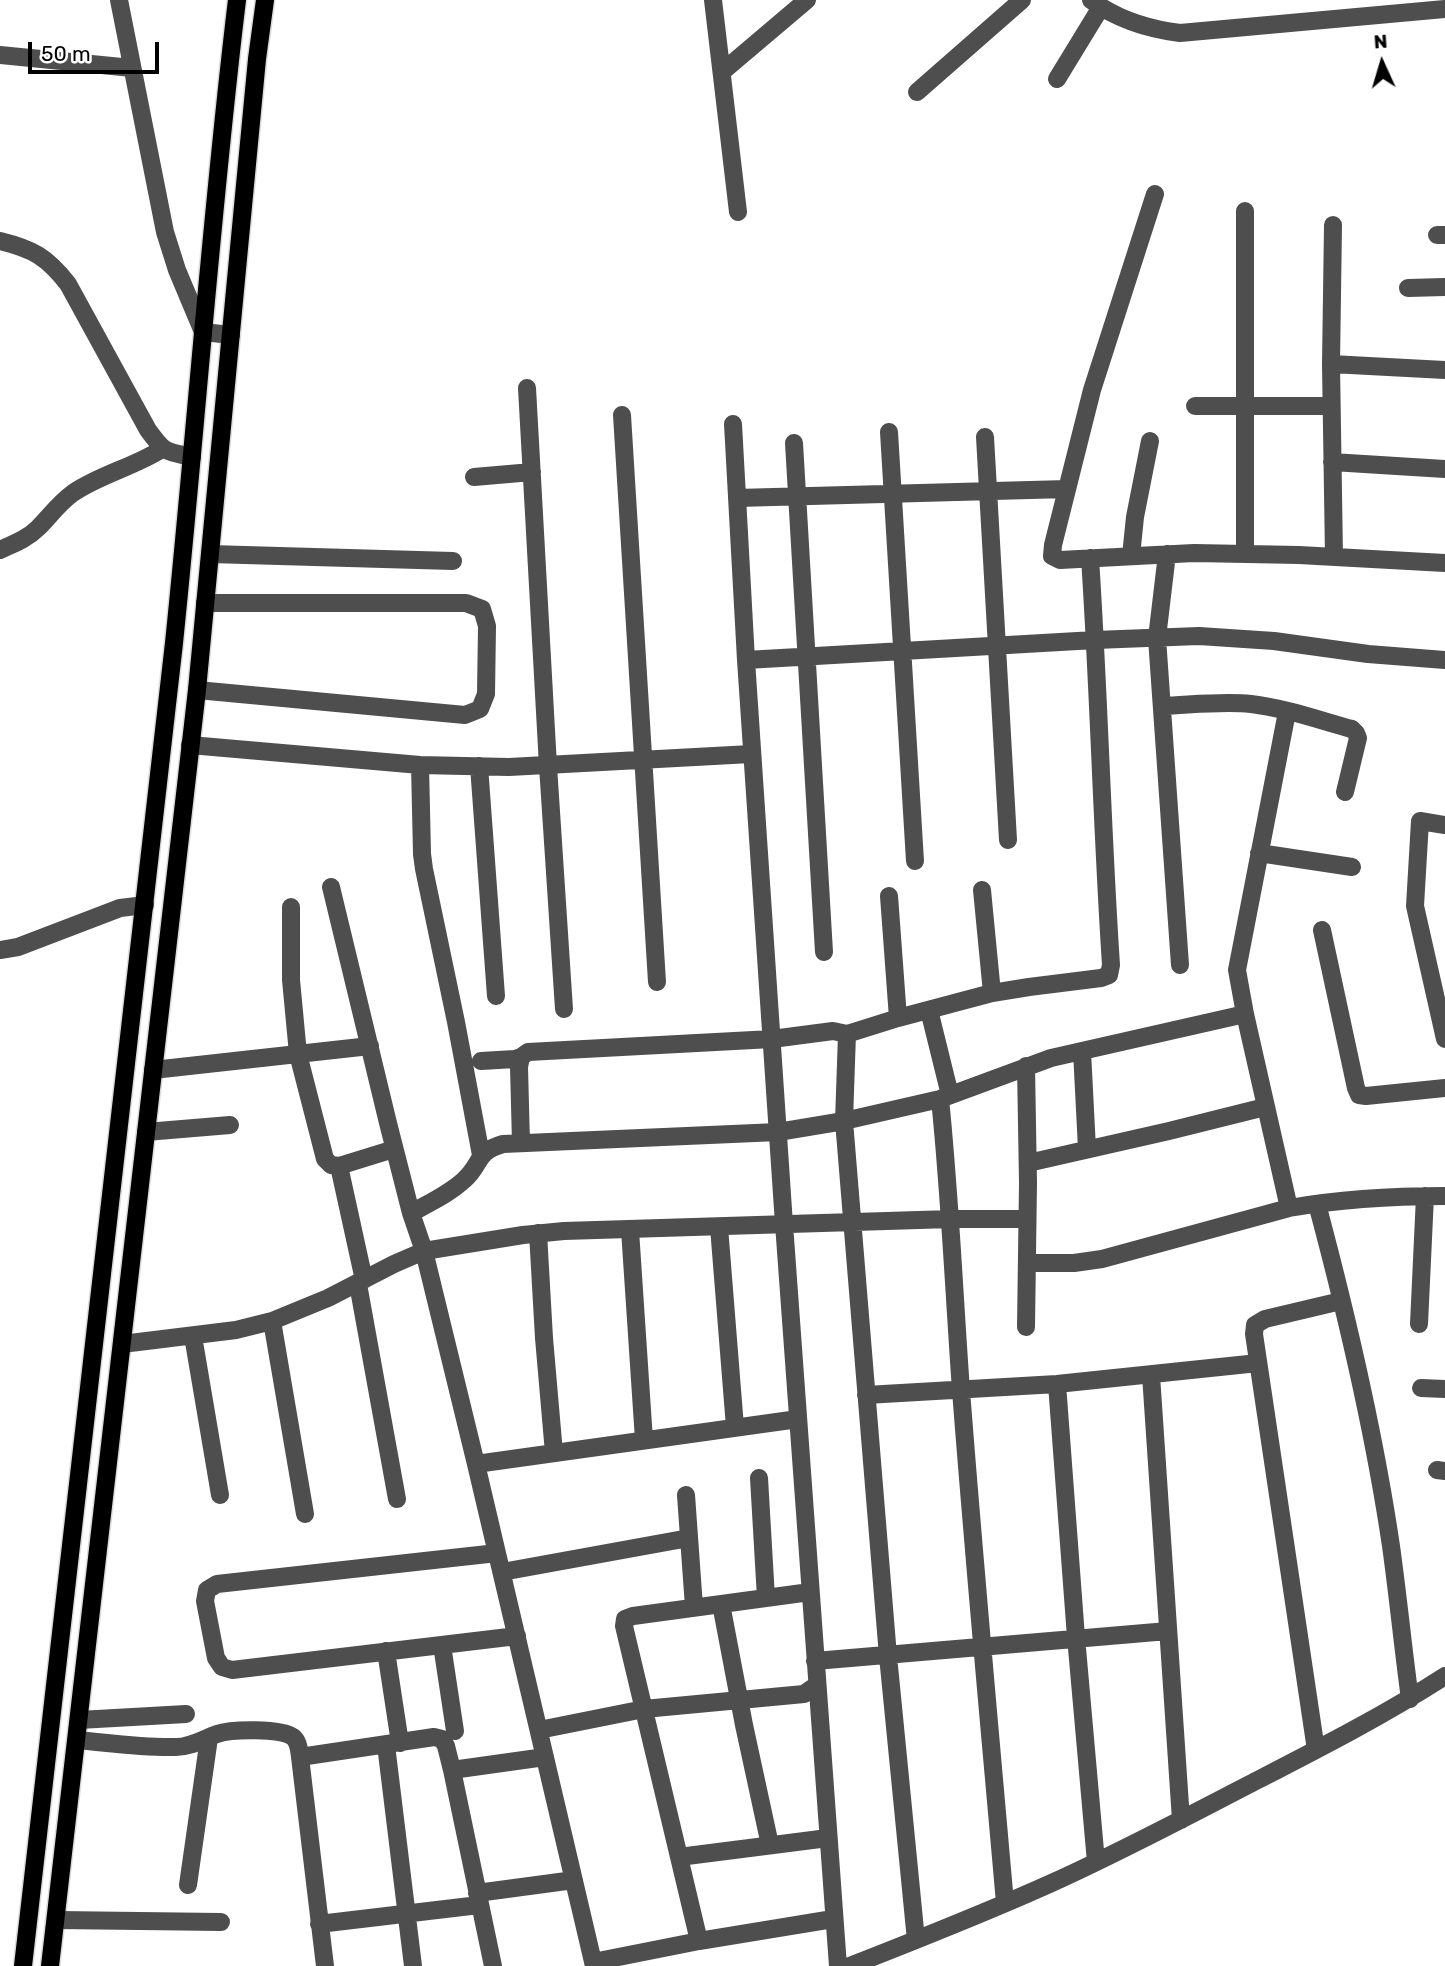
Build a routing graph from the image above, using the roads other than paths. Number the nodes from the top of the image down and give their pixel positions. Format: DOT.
graph roads {
  1 [pos="119,0"];
  2 [pos="237,0"];
  3 [pos="265,0"];
  4 [pos="713,0"];
  5 [pos="807,0"];
  6 [pos="1022,0"];
  7 [pos="1096,4"];
  8 [pos="1445,9"];
  9 [pos="0,55"];
  10 [pos="132,68"];
  11 [pos="722,72"];
  12 [pos="1057,79"];
  13 [pos="917,93"];
  14 [pos="1155,194"];
  15 [pos="1245,211"];
  16 [pos="738,212"];
  17 [pos="1334,225"];
  18 [pos="0,241"];
  19 [pos="1445,287"];
  20 [pos="1408,288"];
  21 [pos="203,332"];
  22 [pos="232,335"];
  23 [pos="1331,364"];
  24 [pos="1445,370"];
  25 [pos="527,388"];
  26 [pos="1244,405"];
  27 [pos="1195,406"];
  28 [pos="1331,406"];
  29 [pos="622,415"];
  30 [pos="733,424"];
  31 [pos="889,432"];
  32 [pos="985,437"];
  33 [pos="1150,441"];
  34 [pos="794,443"];
  35 [pos="162,449"];
  36 [pos="192,457"];
  37 [pos="1332,462"];
  38 [pos="1445,469"];
  39 [pos="532,472"];
  40 [pos="474,477"];
  41 [pos="1067,489"];
  42 [pos="989,490"];
  43 [pos="894,494"];
  44 [pos="797,496"];
  45 [pos="737,498"];
  46 [pos="0,550"];
  47 [pos="210,554"];
  48 [pos="1167,554"];
  49 [pos="1245,554"];
  50 [pos="1131,556"];
  51 [pos="1334,557"];
  52 [pos="1090,558"];
  53 [pos="453,561"];
  54 [pos="1445,563"];
  55 [pos="205,603"];
  56 [pos="1157,638"];
  57 [pos="1096,640"];
  58 [pos="998,646"];
  59 [pos="902,652"];
  60 [pos="807,658"];
  61 [pos="746,660"];
  62 [pos="1445,660"];
  63 [pos="197,690"];
  64 [pos="1162,706"];
  65 [pos="1287,712"];
  66 [pos="190,745"];
  67 [pos="751,754"];
  68 [pos="644,760"];
  69 [pos="420,765"];
  70 [pos="479,766"];
  71 [pos="548,766"];
  72 [pos="1345,792"];
  73 [pos="1445,825"];
  74 [pos="1008,840"];
  75 [pos="1259,853"];
  76 [pos="915,861"];
  77 [pos="1352,867"];
  78 [pos="331,887"];
  79 [pos="982,890"];
  80 [pos="889,896"];
  81 [pos="145,905"];
  82 [pos="290,907"];
  83 [pos="1322,930"];
  84 [pos="0,950"];
  85 [pos="824,952"];
  86 [pos="1180,965"];
  87 [pos="657,982"];
  88 [pos="992,993"];
  89 [pos="496,996"];
  90 [pos="564,1009"];
  91 [pos="929,1010"];
  92 [pos="1245,1014"];
  93 [pos="898,1018"];
  94 [pos="847,1034"];
  95 [pos="772,1039"];
  96 [pos="1445,1040"];
  97 [pos="370,1046"];
  98 [pos="1082,1051"];
  99 [pos="298,1054"];
  100 [pos="521,1057"];
  101 [pos="481,1062"];
  102 [pos="1026,1066"];
  103 [pos="153,1070"];
  104 [pos="1445,1088"];
  105 [pos="945,1097"];
  106 [pos="1265,1107"];
  107 [pos="844,1121"];
  108 [pos="230,1125"];
  109 [pos="146,1132"];
  110 [pos="778,1132"];
  111 [pos="521,1143"];
  112 [pos="394,1149"];
  113 [pos="1087,1149"];
  114 [pos="481,1155"];
  115 [pos="1028,1163"];
  116 [pos="339,1166"];
  117 [pos="1425,1196"];
  118 [pos="1445,1196"];
  119 [pos="1317,1204"];
  120 [pos="1289,1208"];
  121 [pos="411,1213"];
  122 [pos="951,1219"];
  123 [pos="1027,1219"];
  124 [pos="852,1222"];
  125 [pos="784,1224"];
  126 [pos="719,1227"];
  127 [pos="630,1230"];
  128 [pos="538,1233"];
  129 [pos="424,1251"];
  130 [pos="1027,1263"];
  131 [pos="361,1282"];
  132 [pos="1341,1301"];
  133 [pos="272,1321"];
  134 [pos="1419,1324"];
  135 [pos="1026,1327"];
  136 [pos="193,1336"];
  137 [pos="122,1344"];
  138 [pos="1258,1363"];
  139 [pos="1151,1375"];
  140 [pos="1058,1384"];
  141 [pos="1421,1388"];
  142 [pos="1445,1389"];
  143 [pos="961,1390"];
  144 [pos="866,1395"];
  145 [pos="798,1419"];
  146 [pos="735,1427"];
  147 [pos="644,1440"];
  148 [pos="554,1453"];
  149 [pos="476,1464"];
  150 [pos="760,1478"];
  151 [pos="220,1495"];
  152 [pos="685,1495"];
  153 [pos="397,1499"];
  154 [pos="305,1514"];
  155 [pos="689,1538"];
  156 [pos="497,1553"];
  157 [pos="502,1572"];
  158 [pos="810,1592"];
  159 [pos="766,1598"];
  160 [pos="721,1604"];
  161 [pos="694,1607"];
  162 [pos="1168,1631"];
  163 [pos="517,1636"];
  164 [pos="1076,1637"];
  165 [pos="442,1645"];
  166 [pos="982,1647"];
  167 [pos="386,1651"];
  168 [pos="888,1656"];
  169 [pos="815,1661"];
  170 [pos="1445,1676"];
  171 [pos="817,1685"];
  172 [pos="1410,1699"];
  173 [pos="739,1701"];
  174 [pos="644,1709"];
  175 [pos="186,1714"];
  176 [pos="79,1720"];
  177 [pos="539,1730"];
  178 [pos="455,1731"];
  179 [pos="209,1738"];
  180 [pos="78,1740"];
  181 [pos="393,1744"];
  182 [pos="1316,1750"];
  183 [pos="300,1757"];
  184 [pos="545,1757"];
  185 [pos="452,1770"];
  186 [pos="1181,1820"];
  187 [pos="828,1839"];
  188 [pos="771,1845"];
  189 [pos="679,1857"];
  190 [pos="1096,1861"];
  191 [pos="574,1880"];
  192 [pos="188,1885"];
  193 [pos="478,1899"];
  194 [pos="1005,1903"];
  195 [pos="406,1913"];
  196 [pos="834,1919"];
  197 [pos="57,1920"];
  198 [pos="221,1922"];
  199 [pos="318,1924"];
  200 [pos="916,1940"];
  201 [pos="699,1941"];
  202 [pos="594,1964"];
  203 [pos="23,1966"];
  204 [pos="50,1966"];
  205 [pos="325,1966"];
  206 [pos="413,1966"];
  207 [pos="493,1966"];
  208 [pos="838,1966"];
  209 [pos="850,1966"];
  1 -- 10 [label="street"];
  2 -- 21 [label="main road"];
  3 -- 22 [label="main road"];
  4 -- 11 [label="street"];
  5 -- 11 [label="street"];
  6 -- 13 [label="street"];
  7 -- 8 [label="street"];
  7 -- 12 [label="street"];
  9 -- 10 [label="street"];
  10 -- 21 [label="street"];
  11 -- 16 [label="street"];
  14 -- 41 [label="street"];
  15 -- 26 [label="street"];
  17 -- 23 [label="street"];
  18 -- 35 [label="street"];
  19 -- 20 [label="street"];
  21 -- 22 [label="street"];
  21 -- 36 [label="main road"];
  22 -- 47 [label="main road"];
  23 -- 24 [label="street"];
  23 -- 28 [label="street"];
  25 -- 39 [label="street"];
  26 -- 27 [label="street"];
  26 -- 28 [label="street"];
  26 -- 49 [label="street"];
  28 -- 37 [label="street"];
  29 -- 68 [label="street"];
  30 -- 45 [label="street"];
  31 -- 43 [label="street"];
  32 -- 42 [label="street"];
  33 -- 50 [label="street"];
  34 -- 44 [label="street"];
  35 -- 36 [label="street"];
  35 -- 46 [label="street"];
  36 -- 81 [label="main road"];
  37 -- 38 [label="street"];
  37 -- 51 [label="street"];
  39 -- 40 [label="street"];
  39 -- 71 [label="street"];
  41 -- 42 [label="street"];
  41 -- 52 [label="street"];
  42 -- 43 [label="street"];
  42 -- 58 [label="street"];
  43 -- 44 [label="street"];
  43 -- 59 [label="street"];
  44 -- 45 [label="street"];
  44 -- 60 [label="street"];
  45 -- 61 [label="street"];
  47 -- 53 [label="street"];
  47 -- 55 [label="main road"];
  48 -- 49 [label="street"];
  48 -- 50 [label="street"];
  48 -- 56 [label="street"];
  49 -- 51 [label="street"];
  50 -- 52 [label="street"];
  51 -- 54 [label="street"];
  52 -- 57 [label="street"];
  55 -- 63 [label="main road"];
  55 -- 63 [label="street"];
  56 -- 57 [label="street"];
  56 -- 62 [label="street"];
  56 -- 64 [label="street"];
  57 -- 58 [label="street"];
  57 -- 88 [label="street"];
  58 -- 59 [label="street"];
  58 -- 74 [label="street"];
  59 -- 60 [label="street"];
  59 -- 76 [label="street"];
  60 -- 61 [label="street"];
  60 -- 85 [label="street"];
  61 -- 67 [label="street"];
  63 -- 66 [label="main road"];
  64 -- 65 [label="street"];
  64 -- 86 [label="street"];
  65 -- 72 [label="street"];
  65 -- 75 [label="street"];
  66 -- 69 [label="street"];
  66 -- 103 [label="main road"];
  67 -- 68 [label="street"];
  67 -- 95 [label="street"];
  68 -- 71 [label="street"];
  68 -- 87 [label="street"];
  69 -- 70 [label="street"];
  69 -- 114 [label="street"];
  70 -- 71 [label="street"];
  70 -- 89 [label="street"];
  71 -- 90 [label="street"];
  73 -- 96 [label="street"];
  75 -- 77 [label="street"];
  75 -- 92 [label="street"];
  78 -- 97 [label="street"];
  79 -- 88 [label="street"];
  80 -- 93 [label="street"];
  81 -- 84 [label="street"];
  81 -- 203 [label="main road"];
  82 -- 99 [label="street"];
  83 -- 104 [label="street"];
  88 -- 91 [label="street"];
  91 -- 93 [label="street"];
  91 -- 105 [label="street"];
  92 -- 98 [label="street"];
  92 -- 106 [label="street"];
  93 -- 94 [label="street"];
  94 -- 95 [label="street"];
  94 -- 107 [label="street"];
  95 -- 100 [label="street"];
  95 -- 110 [label="street"];
  97 -- 99 [label="street"];
  97 -- 112 [label="street"];
  98 -- 102 [label="street"];
  98 -- 113 [label="street"];
  99 -- 103 [label="street"];
  99 -- 116 [label="street"];
  100 -- 101 [label="street"];
  100 -- 111 [label="street"];
  102 -- 105 [label="street"];
  102 -- 115 [label="street"];
  103 -- 109 [label="main road"];
  105 -- 107 [label="street"];
  105 -- 122 [label="street"];
  106 -- 113 [label="street"];
  106 -- 120 [label="street"];
  107 -- 110 [label="street"];
  107 -- 124 [label="street"];
  108 -- 109 [label="street"];
  109 -- 137 [label="main road"];
  110 -- 111 [label="street"];
  110 -- 125 [label="street"];
  111 -- 114 [label="street"];
  112 -- 116 [label="street"];
  112 -- 121 [label="street"];
  113 -- 115 [label="street"];
  114 -- 121 [label="street"];
  115 -- 123 [label="street"];
  116 -- 131 [label="street"];
  117 -- 118 [label="street"];
  117 -- 119 [label="street"];
  117 -- 134 [label="street"];
  119 -- 120 [label="street"];
  119 -- 132 [label="street"];
  120 -- 130 [label="street"];
  121 -- 129 [label="street"];
  122 -- 123 [label="street"];
  122 -- 124 [label="street"];
  122 -- 143 [label="street"];
  123 -- 130 [label="street"];
  124 -- 125 [label="street"];
  124 -- 144 [label="street"];
  125 -- 126 [label="street"];
  125 -- 145 [label="street"];
  126 -- 127 [label="street"];
  126 -- 146 [label="street"];
  127 -- 128 [label="street"];
  127 -- 147 [label="street"];
  128 -- 129 [label="street"];
  128 -- 148 [label="street"];
  129 -- 131 [label="street"];
  129 -- 149 [label="street"];
  130 -- 135 [label="street"];
  131 -- 133 [label="street"];
  131 -- 153 [label="street"];
  132 -- 138 [label="street"];
  132 -- 172 [label="street"];
  133 -- 136 [label="street"];
  133 -- 154 [label="street"];
  136 -- 137 [label="street"];
  136 -- 151 [label="street"];
  137 -- 176 [label="main road"];
  138 -- 139 [label="street"];
  138 -- 182 [label="street"];
  139 -- 140 [label="street"];
  139 -- 162 [label="street"];
  140 -- 143 [label="street"];
  140 -- 164 [label="street"];
  141 -- 142 [label="street"];
  143 -- 144 [label="street"];
  143 -- 166 [label="street"];
  144 -- 168 [label="street"];
  145 -- 146 [label="street"];
  145 -- 158 [label="street"];
  146 -- 147 [label="street"];
  147 -- 148 [label="street"];
  148 -- 149 [label="street"];
  149 -- 156 [label="street"];
  150 -- 159 [label="street"];
  152 -- 155 [label="street"];
  155 -- 157 [label="street"];
  155 -- 161 [label="street"];
  156 -- 157 [label="street"];
  156 -- 167 [label="street"];
  157 -- 163 [label="street"];
  158 -- 159 [label="street"];
  158 -- 169 [label="street"];
  159 -- 160 [label="street"];
  160 -- 161 [label="street"];
  160 -- 173 [label="street"];
  161 -- 174 [label="street"];
  162 -- 164 [label="street"];
  162 -- 186 [label="street"];
  163 -- 165 [label="street"];
  163 -- 177 [label="street"];
  164 -- 166 [label="street"];
  164 -- 190 [label="street"];
  165 -- 167 [label="street"];
  165 -- 178 [label="street"];
  166 -- 168 [label="street"];
  166 -- 194 [label="street"];
  167 -- 181 [label="street"];
  168 -- 169 [label="street"];
  168 -- 200 [label="street"];
  169 -- 171 [label="street"];
  170 -- 172 [label="street"];
  171 -- 173 [label="street"];
  171 -- 187 [label="street"];
  172 -- 182 [label="street"];
  173 -- 174 [label="street"];
  173 -- 188 [label="street"];
  174 -- 177 [label="street"];
  174 -- 189 [label="street"];
  175 -- 176 [label="street"];
  176 -- 180 [label="main road"];
  177 -- 184 [label="street"];
  179 -- 180 [label="street"];
  179 -- 183 [label="street"];
  179 -- 192 [label="street"];
  180 -- 197 [label="main road"];
  181 -- 183 [label="street"];
  181 -- 185 [label="street"];
  181 -- 195 [label="street"];
  182 -- 186 [label="street"];
  183 -- 199 [label="street"];
  184 -- 185 [label="street"];
  184 -- 191 [label="street"];
  185 -- 193 [label="street"];
  186 -- 190 [label="street"];
  187 -- 188 [label="street"];
  187 -- 196 [label="street"];
  188 -- 189 [label="street"];
  189 -- 201 [label="street"];
  190 -- 194 [label="street"];
  191 -- 193 [label="street"];
  191 -- 202 [label="street"];
  193 -- 195 [label="street"];
  193 -- 207 [label="street"];
  194 -- 200 [label="street"];
  195 -- 199 [label="street"];
  195 -- 206 [label="street"];
  196 -- 201 [label="street"];
  196 -- 208 [label="street"];
  197 -- 198 [label="street"];
  197 -- 204 [label="main road"];
  199 -- 205 [label="street"];
  200 -- 209 [label="street"];
  201 -- 202 [label="street"];
}
